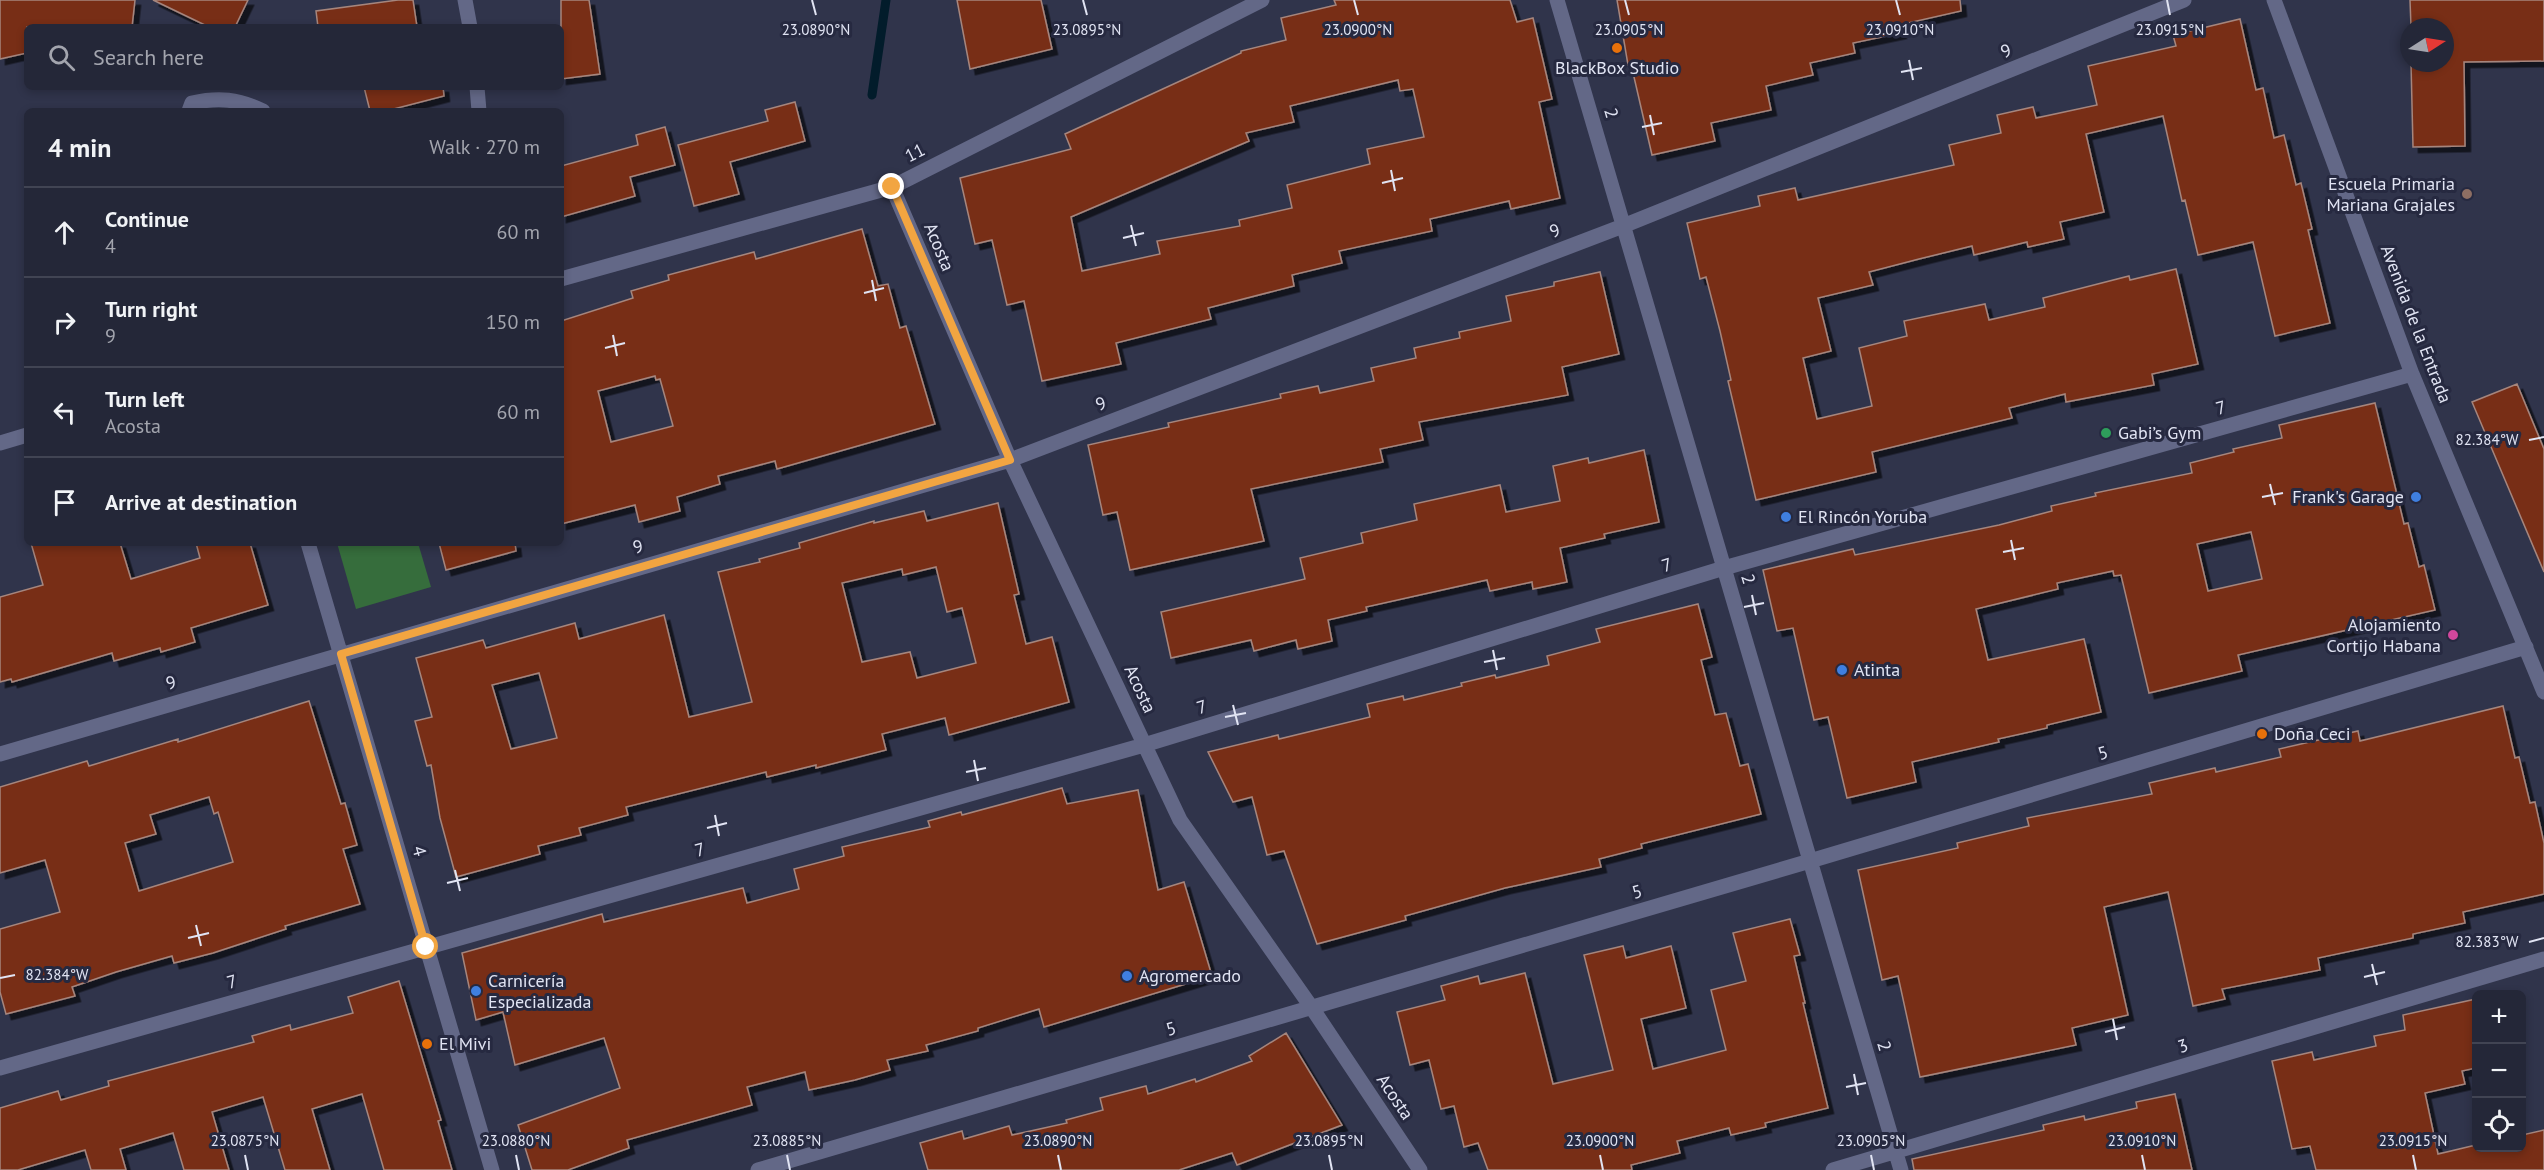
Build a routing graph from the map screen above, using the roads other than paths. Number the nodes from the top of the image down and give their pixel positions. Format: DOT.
graph roads {
  1 [pos="465,0"];
  2 [pos="1262,0"];
  3 [pos="1557,0"];
  4 [pos="2184,0"];
  5 [pos="2274,0"];
  6 [pos="469,24"];
  7 [pos="477,90"];
  8 [pos="190,107"];
  9 [pos="257,108"];
  10 [pos="479,108"];
  11 [pos="892,187"];
  12 [pos="1623,226"];
  13 [pos="564,278"];
  14 [pos="2412,374"];
  15 [pos="24,436"];
  16 [pos="0,443"];
  17 [pos="1010,460"];
  18 [pos="309,546"];
  19 [pos="1724,568"];
  20 [pos="2526,647"];
  21 [pos="341,654"];
  22 [pos="2544,692"];
  23 [pos="1144,745"];
  24 [pos="0,754"];
  25 [pos="1810,861"];
  26 [pos="426,947"];
  27 [pos="2544,959"];
  28 [pos="1312,1008"];
  29 [pos="0,1068"];
  30 [pos="1895,1152"];
  31 [pos="492,1170"];
  32 [pos="758,1170"];
  33 [pos="1420,1170"];
  34 [pos="1833,1170"];
  35 [pos="1900,1170"];
  1 -- 6 [label="street"];
  2 -- 11 [label="street, 11"];
  3 -- 12 [label="street, 2"];
  4 -- 12 [label="street, 9"];
  5 -- 14 [label="street, Avenida de la Entrada"];
  7 -- 10 [label="street"];
  8 -- 9 [label="street"];
  11 -- 13 [label="street, 11"];
  11 -- 17 [label="street, Acosta"];
  12 -- 17 [label="street, 9"];
  12 -- 19 [label="street, 2"];
  14 -- 19 [label="street, 7"];
  14 -- 20 [label="street, Avenida de la Entrada"];
  15 -- 16 [label="street"];
  17 -- 21 [label="street, 9"];
  17 -- 23 [label="street, Acosta"];
  18 -- 21 [label="street, 4"];
  19 -- 23 [label="street, 7"];
  19 -- 25 [label="street, 2"];
  20 -- 22 [label="street, Avenida de la Entrada"];
  20 -- 25 [label="street, 5"];
  21 -- 24 [label="street, 9"];
  21 -- 26 [label="street, 4"];
  23 -- 26 [label="street, 7"];
  23 -- 28 [label="street, Acosta"];
  25 -- 28 [label="street, 5"];
  25 -- 30 [label="street, 2"];
  26 -- 29 [label="street, 7"];
  26 -- 31 [label="street, 4"];
  27 -- 30 [label="street, 3"];
  28 -- 32 [label="street, 5"];
  28 -- 33 [label="street, Acosta"];
  30 -- 34 [label="street, 3"];
  30 -- 35 [label="street, 2"];
}
